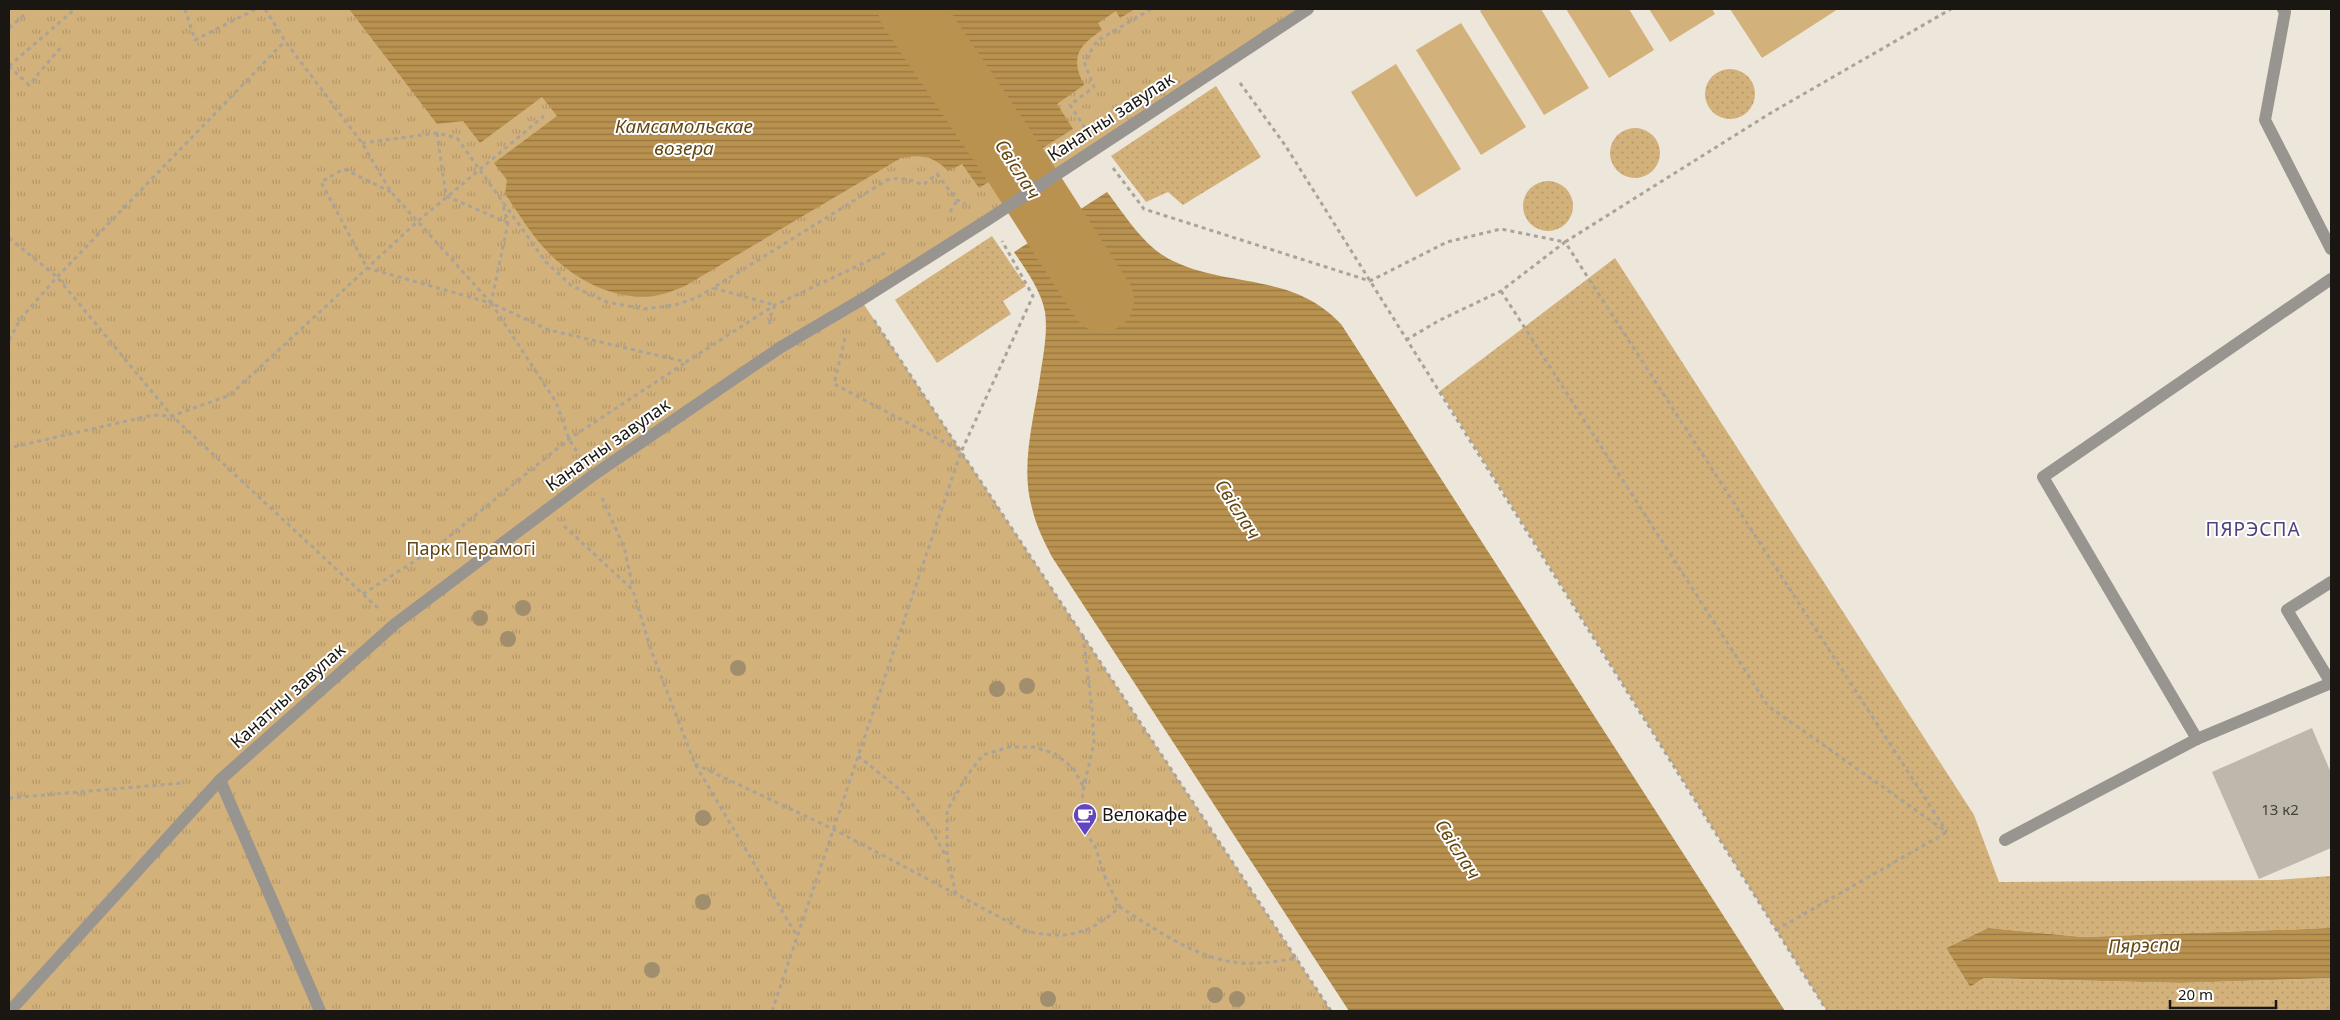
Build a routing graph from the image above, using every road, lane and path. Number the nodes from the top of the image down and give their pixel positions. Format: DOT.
graph roads {
  1 [pos="75,9"];
  2 [pos="185,9"];
  3 [pos="256,9"];
  4 [pos="265,9"];
  5 [pos="1151,9"];
  6 [pos="1308,9"];
  7 [pos="1951,9"];
  8 [pos="2284,10"];
  9 [pos="24,14"];
  10 [pos="9,28"];
  11 [pos="285,41"];
  12 [pos="61,46"];
  13 [pos="1226,62"];
  14 [pos="9,66"];
  15 [pos="1070,105"];
  16 [pos="544,116"];
  17 [pos="437,133"];
  18 [pos="362,143"];
  19 [pos="1096,149"];
  20 [pos="480,169"];
  21 [pos="391,192"];
  22 [pos="446,196"];
  23 [pos="501,199"];
  24 [pos="957,200"];
  25 [pos="989,219"];
  26 [pos="418,221"];
  27 [pos="508,223"];
  28 [pos="9,238"];
  29 [pos="1565,242"];
  30 [pos="2331,249"];
  31 [pos="890,250"];
  32 [pos="367,268"];
  33 [pos="57,277"];
  34 [pos="2331,279"];
  35 [pos="1370,281"];
  36 [pos="714,288"];
  37 [pos="1501,291"];
  38 [pos="857,302"];
  39 [pos="491,303"];
  40 [pos="775,305"];
  41 [pos="768,320"];
  42 [pos="9,340"];
  43 [pos="1406,340"];
  44 [pos="686,362"];
  45 [pos="172,416"];
  46 [pos="569,439"];
  47 [pos="9,448"];
  48 [pos="961,452"];
  49 [pos="592,476"];
  50 [pos="548,510"];
  51 [pos="2331,582"];
  52 [pos="633,590"];
  53 [pos="362,594"];
  54 [pos="395,624"];
  55 [pos="1083,635"];
  56 [pos="2331,683"];
  57 [pos="2197,739"];
  58 [pos="858,756"];
  59 [pos="695,764"];
  60 [pos="220,780"];
  61 [pos="1084,786"];
  62 [pos="9,798"];
  63 [pos="833,830"];
  64 [pos="1947,832"];
  65 [pos="2005,840"];
  66 [pos="946,856"];
  67 [pos="956,895"];
  68 [pos="1120,907"];
  69 [pos="1776,930"];
  70 [pos="797,936"];
  71 [pos="1298,958"];
  72 [pos="10,1011"];
  73 [pos="320,1011"];
  74 [pos="772,1011"];
  75 [pos="1331,1011"];
  76 [pos="1827,1011"];
  1 -- 14 [label="path"];
  2 -- 3 [label="path"];
  4 -- 11 [label="path"];
  5 -- 15 [label="path"];
  6 -- 13 [label="street, Канатны завулак"];
  7 -- 29 [label="path"];
  8 -- 30 [label="street"];
  9 -- 10 [label="path"];
  11 -- 18 [label="path"];
  11 -- 33 [label="path"];
  12 -- 14 [label="path"];
  13 -- 19 [label="street, Канатны завулак"];
  13 -- 35 [label="path"];
  16 -- 20 [label="path"];
  17 -- 18 [label="path"];
  17 -- 20 [label="path"];
  17 -- 22 [label="path"];
  18 -- 21 [label="path"];
  19 -- 25 [label="street, Канатны завулак"];
  19 -- 35 [label="path"];
  20 -- 22 [label="path"];
  20 -- 23 [label="path"];
  21 -- 26 [label="path"];
  21 -- 32 [label="path"];
  22 -- 26 [label="path"];
  22 -- 27 [label="path"];
  23 -- 27 [label="path"];
  23 -- 36 [label="path"];
  24 -- 36 [label="path"];
  25 -- 38 [label="street, Канатны завулак"];
  25 -- 48 [label="path"];
  26 -- 32 [label="path"];
  26 -- 39 [label="path"];
  27 -- 39 [label="path"];
  28 -- 33 [label="path"];
  29 -- 35 [label="path"];
  29 -- 37 [label="path"];
  29 -- 64 [label="path"];
  31 -- 40 [label="path"];
  32 -- 39 [label="path"];
  32 -- 45 [label="path"];
  33 -- 42 [label="path"];
  33 -- 45 [label="path"];
  34 -- 57 [label="street"];
  35 -- 43 [label="path"];
  36 -- 40 [label="path"];
  37 -- 43 [label="path"];
  37 -- 64 [label="path"];
  38 -- 48 [label="path"];
  38 -- 48 [label="path"];
  38 -- 49 [label="street, Канатны завулак"];
  39 -- 44 [label="path"];
  39 -- 46 [label="path"];
  40 -- 41 [label="path"];
  40 -- 44 [label="path"];
  43 -- 69 [label="path"];
  44 -- 46 [label="path"];
  45 -- 47 [label="path"];
  45 -- 53 [label="path"];
  46 -- 49 [label="path"];
  46 -- 53 [label="path"];
  48 -- 55 [label="path"];
  48 -- 58 [label="path"];
  49 -- 50 [label="street, Канатны завулак"];
  49 -- 52 [label="path"];
  50 -- 52 [label="path"];
  50 -- 54 [label="street, Канатны завулак"];
  51 -- 56 [label="street"];
  52 -- 59 [label="path"];
  53 -- 54 [label="path"];
  54 -- 60 [label="street, Канатны завулак"];
  55 -- 61 [label="path"];
  55 -- 71 [label="path"];
  56 -- 57 [label="street"];
  57 -- 65 [label="street"];
  58 -- 63 [label="path"];
  58 -- 66 [label="path"];
  59 -- 63 [label="path"];
  59 -- 70 [label="path"];
  60 -- 62 [label="path"];
  60 -- 72 [label="street, Канатны завулак"];
  60 -- 73 [label="street"];
  61 -- 66 [label="path"];
  61 -- 68 [label="path"];
  63 -- 67 [label="path"];
  63 -- 70 [label="path"];
  64 -- 69 [label="path"];
  66 -- 67 [label="path"];
  67 -- 68 [label="path"];
  68 -- 71 [label="path"];
  69 -- 76 [label="path"];
  70 -- 74 [label="path"];
  71 -- 75 [label="path"];
}
